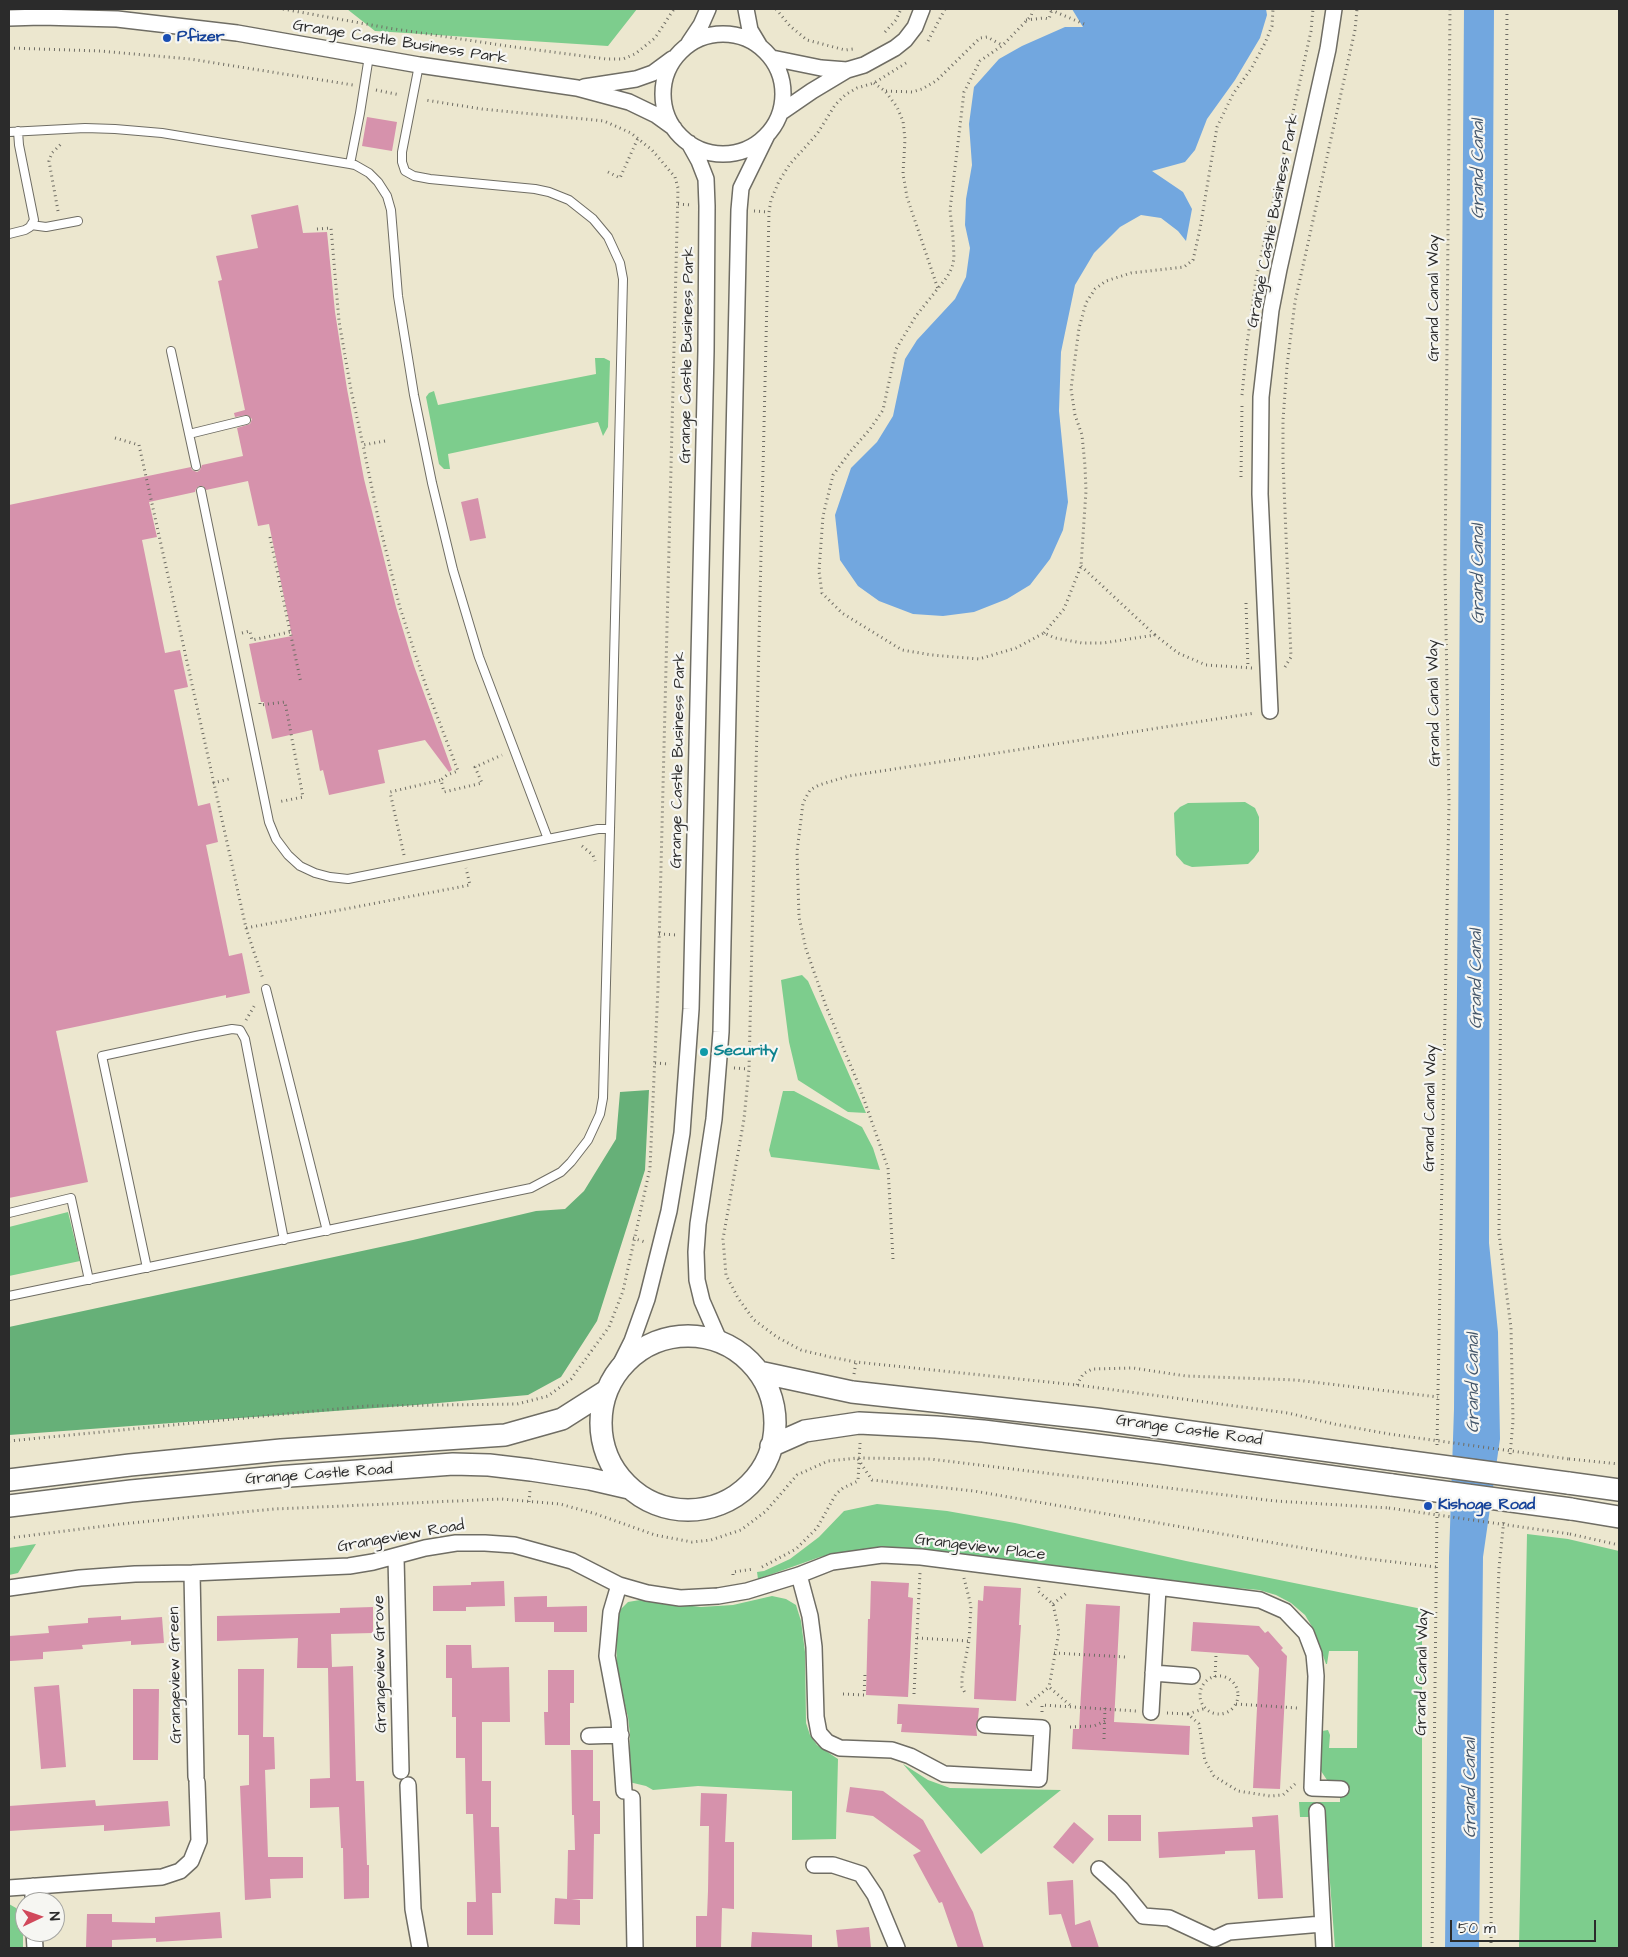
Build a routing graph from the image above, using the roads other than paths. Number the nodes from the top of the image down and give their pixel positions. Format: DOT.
graph roads {
  1 [pos="708,9"];
  2 [pos="746,9"];
  3 [pos="922,9"];
  4 [pos="1334,9"];
  5 [pos="9,18"];
  6 [pos="759,45"];
  7 [pos="686,46"];
  8 [pos="369,56"];
  9 [pos="675,58"];
  10 [pos="772,58"];
  11 [pos="418,65"];
  12 [pos="847,70"];
  13 [pos="577,88"];
  14 [pos="780,113"];
  15 [pos="674,128"];
  16 [pos="18,131"];
  17 [pos="9,132"];
  18 [pos="767,136"];
  19 [pos="688,143"];
  20 [pos="350,164"];
  21 [pos="78,220"];
  22 [pos="31,225"];
  23 [pos="9,234"];
  24 [pos="171,350"];
  25 [pos="246,420"];
  26 [pos="189,434"];
  27 [pos="196,466"];
  28 [pos="201,491"];
  29 [pos="1270,711"];
  30 [pos="610,828"];
  31 [pos="548,839"];
  32 [pos="266,989"];
  33 [pos="9,1213"];
  34 [pos="327,1231"];
  35 [pos="284,1240"];
  36 [pos="147,1268"];
  37 [pos="89,1280"];
  38 [pos="9,1296"];
  39 [pos="719,1340"];
  40 [pos="617,1371"];
  41 [pos="760,1372"];
  42 [pos="606,1391"];
  43 [pos="771,1446"];
  44 [pos="9,1480"];
  45 [pos="629,1488"];
  46 [pos="1619,1490"];
  47 [pos="9,1506"];
  48 [pos="1619,1517"];
  49 [pos="396,1557"];
  50 [pos="192,1573"];
  51 [pos="799,1575"];
  52 [pos="619,1585"];
  53 [pos="9,1588"];
  54 [pos="759,1588"];
  55 [pos="1158,1588"];
  56 [pos="1153,1674"];
  57 [pos="1192,1676"];
  58 [pos="1151,1712"];
  59 [pos="985,1725"];
  60 [pos="620,1735"];
  61 [pos="588,1736"];
  62 [pos="401,1771"];
  63 [pos="408,1785"];
  64 [pos="1341,1789"];
  65 [pos="1317,1811"];
  66 [pos="814,1864"];
  67 [pos="1100,1869"];
  68 [pos="33,1886"];
  69 [pos="9,1888"];
  70 [pos="33,1892"];
  71 [pos="1322,1924"];
  72 [pos="1210,1944"];
  73 [pos="420,1948"];
  74 [pos="635,1948"];
  75 [pos="898,1948"];
  76 [pos="1324,1948"];
  1 -- 7 [label="street"];
  2 -- 6 [label="street"];
  3 -- 12 [label="street"];
  4 -- 29 [label="street, Grange Castle Business Park"];
  5 -- 8 [label="street, Grange Castle Business Park"];
  6 -- 7 [label="street"];
  6 -- 10 [label="street"];
  7 -- 9 [label="street"];
  8 -- 11 [label="street, Grange Castle Business Park"];
  8 -- 20 [label="lane"];
  9 -- 13 [label="street, Grange Castle Business Park"];
  9 -- 15 [label="street"];
  10 -- 12 [label="street"];
  10 -- 14 [label="street"];
  11 -- 13 [label="street, Grange Castle Business Park"];
  11 -- 30 [label="lane"];
  12 -- 14 [label="street"];
  13 -- 15 [label="street, Grange Castle Business Park"];
  14 -- 18 [label="street"];
  15 -- 19 [label="street"];
  16 -- 17 [label="lane"];
  16 -- 20 [label="lane"];
  16 -- 22 [label="lane"];
  18 -- 19 [label="street"];
  18 -- 39 [label="street"];
  19 -- 40 [label="street, Grange Castle Business Park"];
  20 -- 31 [label="lane"];
  21 -- 22 [label="lane"];
  22 -- 23 [label="lane"];
  24 -- 26 [label="lane"];
  25 -- 26 [label="lane"];
  26 -- 27 [label="lane"];
  28 -- 31 [label="lane"];
  30 -- 31 [label="lane"];
  30 -- 34 [label="lane"];
  32 -- 34 [label="lane"];
  33 -- 37 [label="lane"];
  34 -- 35 [label="lane"];
  35 -- 36 [label="lane"];
  35 -- 36 [label="lane"];
  36 -- 37 [label="lane"];
  37 -- 38 [label="lane"];
  39 -- 40 [label="main road, Grange Castle Road"];
  39 -- 41 [label="main road, Grange Castle Road"];
  40 -- 42 [label="main road, Grange Castle Road"];
  41 -- 43 [label="main road, Grange Castle Road"];
  41 -- 46 [label="main road, Grange Castle Road, bridge"];
  42 -- 44 [label="main road, Grange Castle Road"];
  42 -- 45 [label="main road, Grange Castle Road"];
  43 -- 45 [label="main road, Grange Castle Road"];
  43 -- 48 [label="main road, Grange Castle Road, bridge"];
  45 -- 47 [label="main road, Grange Castle Road"];
  49 -- 50 [label="street, Grangeview Road"];
  49 -- 52 [label="street, Grangeview Road"];
  49 -- 62 [label="street, Grangeview Grove"];
  50 -- 53 [label="street, Grangeview Road"];
  50 -- 68 [label="street, Grangeview Green"];
  51 -- 54 [label="street, Grangeview Place"];
  51 -- 55 [label="street, Grangeview Place"];
  51 -- 59 [label="street"];
  52 -- 54 [label="street, Grangeview Road"];
  52 -- 60 [label="street"];
  55 -- 56 [label="street"];
  55 -- 64 [label="street, Grangeview Place"];
  56 -- 57 [label="street"];
  56 -- 58 [label="street"];
  60 -- 61 [label="street"];
  60 -- 74 [label="street"];
  63 -- 73 [label="street"];
  65 -- 71 [label="street"];
  66 -- 75 [label="street"];
  67 -- 72 [label="street"];
  68 -- 69 [label="street, Grangeview Green"];
  68 -- 70 [label="street"];
  71 -- 72 [label="street"];
  71 -- 76 [label="street"];
}
